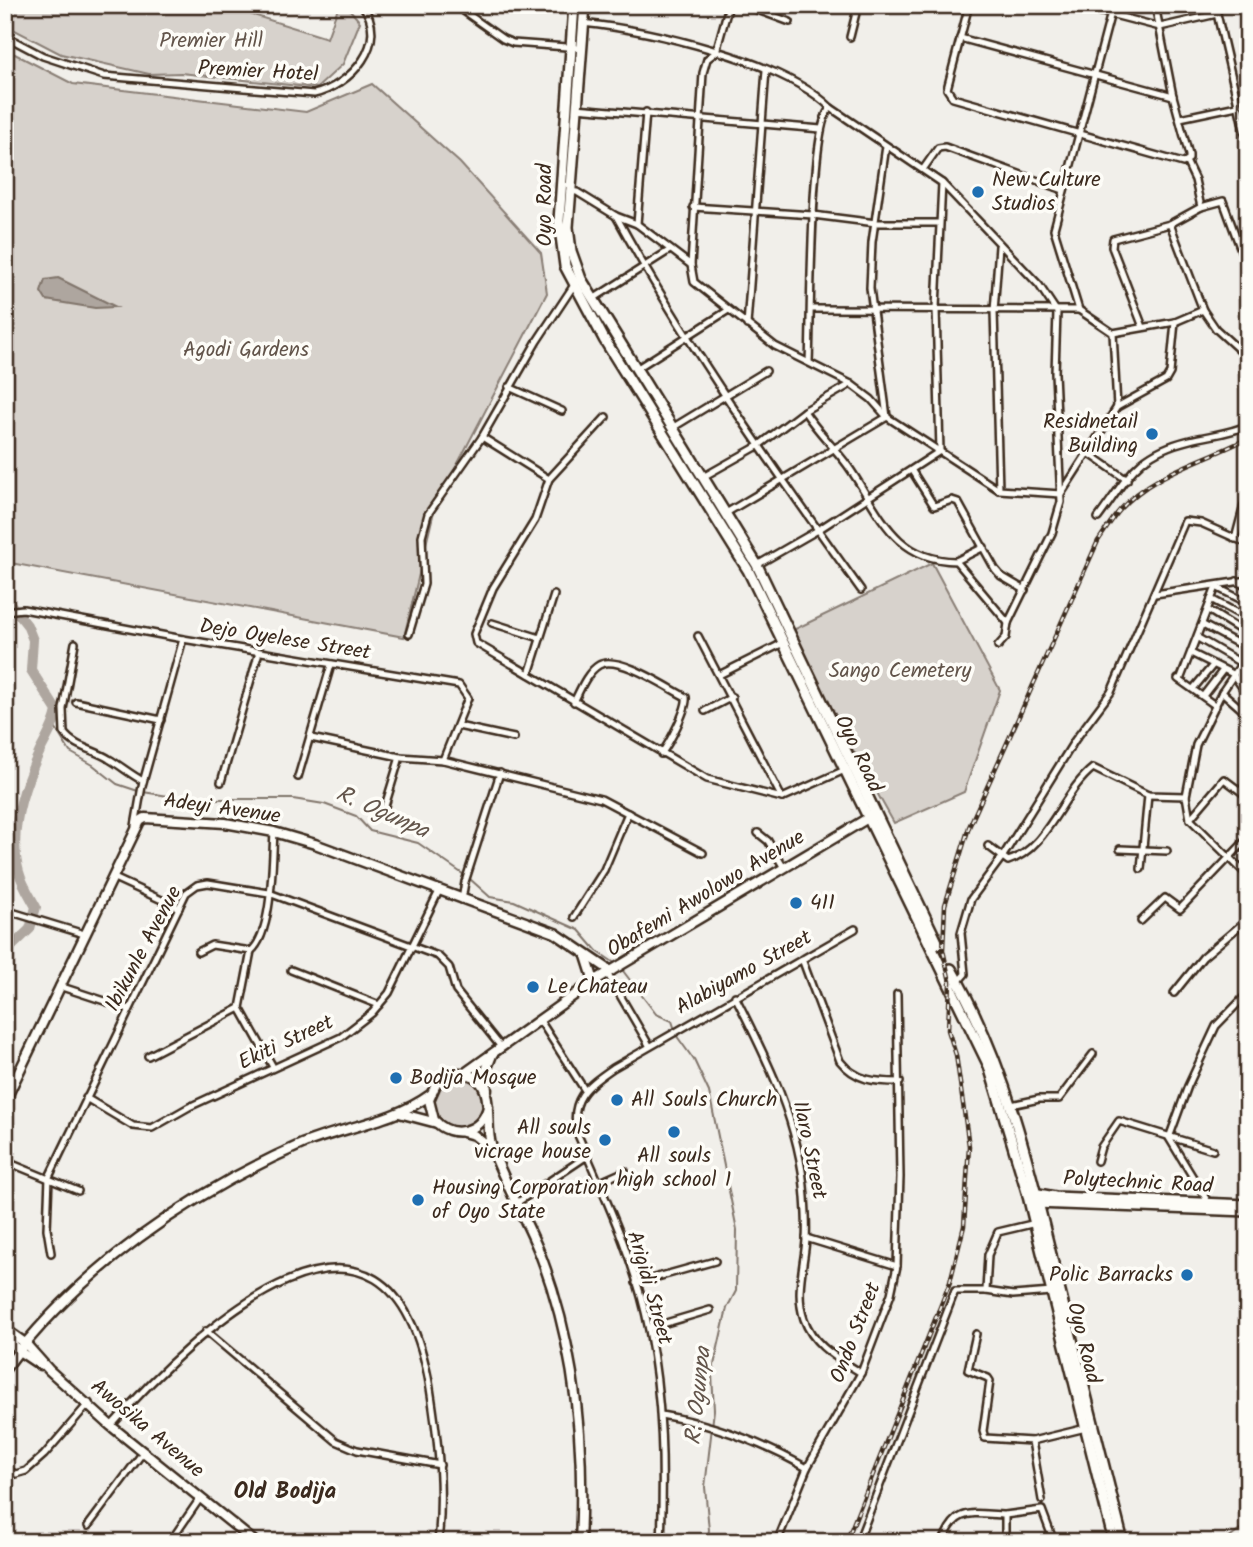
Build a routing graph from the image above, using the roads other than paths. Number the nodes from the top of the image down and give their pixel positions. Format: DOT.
graph roads {
  1 [pos="362,5"];
  2 [pos="455,5"];
  3 [pos="575,5"];
  4 [pos="585,5"];
  5 [pos="729,5"];
  6 [pos="744,5"];
  7 [pos="858,5"];
  8 [pos="969,5"];
  9 [pos="1075,5"];
  10 [pos="1113,5"];
  11 [pos="1156,5"];
  12 [pos="1214,5"];
  13 [pos="1217,14"];
  14 [pos="1110,16"];
  15 [pos="790,22"];
  16 [pos="582,23"];
  17 [pos="1160,27"];
  18 [pos="5,36"];
  19 [pos="850,37"];
  20 [pos="960,38"];
  21 [pos="576,48"];
  22 [pos="716,52"];
  23 [pos="766,70"];
  24 [pos="1093,74"];
  25 [pos="1173,96"];
  26 [pos="1237,106"];
  27 [pos="576,108"];
  28 [pos="831,108"];
  29 [pos="646,112"];
  30 [pos="703,117"];
  31 [pos="1180,118"];
  32 [pos="762,122"];
  33 [pos="821,129"];
  34 [pos="1079,132"];
  35 [pos="886,146"];
  36 [pos="1248,148"];
  37 [pos="1186,161"];
  38 [pos="924,168"];
  39 [pos="942,183"];
  40 [pos="1063,190"];
  41 [pos="569,191"];
  42 [pos="693,207"];
  43 [pos="1201,207"];
  44 [pos="755,210"];
  45 [pos="813,215"];
  46 [pos="616,216"];
  47 [pos="638,223"];
  48 [pos="876,223"];
  49 [pos="939,223"];
  50 [pos="1170,224"];
  51 [pos="5,235"];
  52 [pos="999,246"];
  53 [pos="5,250"];
  54 [pos="670,250"];
  55 [pos="691,265"];
  56 [pos="643,266"];
  57 [pos="1248,269"];
  58 [pos="581,274"];
  59 [pos="575,285"];
  60 [pos="593,299"];
  61 [pos="871,307"];
  62 [pos="936,308"];
  63 [pos="811,309"];
  64 [pos="727,310"];
  65 [pos="1079,310"];
  66 [pos="1203,310"];
  67 [pos="994,311"];
  68 [pos="1057,312"];
  69 [pos="1175,322"];
  70 [pos="747,325"];
  71 [pos="1143,327"];
  72 [pos="1113,333"];
  73 [pos="687,337"];
  74 [pos="1248,358"];
  75 [pos="809,362"];
  76 [pos="636,369"];
  77 [pos="766,370"];
  78 [pos="851,384"];
  79 [pos="509,387"];
  80 [pos="726,396"];
  81 [pos="1117,407"];
  82 [pos="562,411"];
  83 [pos="804,411"];
  84 [pos="657,413"];
  85 [pos="606,417"];
  86 [pos="887,417"];
  87 [pos="1248,425"];
  88 [pos="672,428"];
  89 [pos="482,437"];
  90 [pos="758,446"];
  91 [pos="833,449"];
  92 [pos="940,451"];
  93 [pos="1087,452"];
  94 [pos="912,471"];
  95 [pos="703,477"];
  96 [pos="782,478"];
  97 [pos="549,479"];
  98 [pos="1127,480"];
  99 [pos="1248,490"];
  100 [pos="999,491"];
  101 [pos="1060,494"];
  102 [pos="866,497"];
  103 [pos="726,513"];
  104 [pos="1098,518"];
  105 [pos="818,530"];
  106 [pos="1235,540"];
  107 [pos="1248,544"];
  108 [pos="984,547"];
  109 [pos="956,561"];
  110 [pos="757,565"];
  111 [pos="1248,580"];
  112 [pos="1237,581"];
  113 [pos="1216,587"];
  114 [pos="1248,587"];
  115 [pos="861,590"];
  116 [pos="1026,590"];
  117 [pos="1155,594"];
  118 [pos="554,595"];
  119 [pos="1211,599"];
  120 [pos="1248,603"];
  121 [pos="1208,610"];
  122 [pos="7,611"];
  123 [pos="1248,619"];
  124 [pos="492,623"];
  125 [pos="1009,623"];
  126 [pos="1203,625"];
  127 [pos="409,634"];
  128 [pos="1248,635"];
  129 [pos="698,636"];
  130 [pos="540,638"];
  131 [pos="1198,638"];
  132 [pos="183,639"];
  133 [pos="75,643"];
  134 [pos="783,643"];
  135 [pos="998,646"];
  136 [pos="259,652"];
  137 [pos="1248,652"];
  138 [pos="1191,653"];
  139 [pos="1241,663"];
  140 [pos="1213,664"];
  141 [pos="331,665"];
  142 [pos="1223,670"];
  143 [pos="1248,671"];
  144 [pos="529,674"];
  145 [pos="721,674"];
  146 [pos="1233,674"];
  147 [pos="1193,689"];
  148 [pos="1222,692"];
  149 [pos="1203,696"];
  150 [pos="1248,696"];
  151 [pos="732,697"];
  152 [pos="76,702"];
  153 [pos="574,702"];
  154 [pos="1216,706"];
  155 [pos="705,711"];
  156 [pos="1248,715"];
  157 [pos="161,720"];
  158 [pos="458,726"];
  159 [pos="514,737"];
  160 [pos="311,738"];
  161 [pos="661,754"];
  162 [pos="400,757"];
  163 [pos="443,760"];
  164 [pos="849,768"];
  165 [pos="500,773"];
  166 [pos="298,777"];
  167 [pos="221,782"];
  168 [pos="142,783"];
  169 [pos="1148,795"];
  170 [pos="1186,796"];
  171 [pos="782,797"];
  172 [pos="1248,797"];
  173 [pos="385,806"];
  174 [pos="628,813"];
  175 [pos="873,816"];
  176 [pos="1190,820"];
  177 [pos="133,832"];
  178 [pos="274,832"];
  179 [pos="758,832"];
  180 [pos="1248,838"];
  181 [pos="988,846"];
  182 [pos="1120,849"];
  183 [pos="1144,850"];
  184 [pos="1167,851"];
  185 [pos="703,853"];
  186 [pos="1003,856"];
  187 [pos="1230,858"];
  188 [pos="784,868"];
  189 [pos="1141,869"];
  190 [pos="111,876"];
  191 [pos="1248,876"];
  192 [pos="439,891"];
  193 [pos="269,893"];
  194 [pos="462,900"];
  195 [pos="179,908"];
  196 [pos="5,910"];
  197 [pos="575,917"];
  198 [pos="1248,919"];
  199 [pos="1141,921"];
  200 [pos="855,929"];
  201 [pos="84,934"];
  202 [pos="415,946"];
  203 [pos="251,951"];
  204 [pos="198,952"];
  205 [pos="586,956"];
  206 [pos="802,959"];
  207 [pos="614,969"];
  208 [pos="290,970"];
  209 [pos="594,981"];
  210 [pos="956,985"];
  211 [pos="58,986"];
  212 [pos="1174,993"];
  213 [pos="1248,993"];
  214 [pos="897,994"];
  215 [pos="735,996"];
  216 [pos="379,1005"];
  217 [pos="240,1008"];
  218 [pos="129,1009"];
  219 [pos="539,1018"];
  220 [pos="649,1045"];
  221 [pos="497,1050"];
  222 [pos="1093,1054"];
  223 [pos="149,1056"];
  224 [pos="273,1068"];
  225 [pos="465,1073"];
  226 [pos="900,1082"];
  227 [pos="584,1089"];
  228 [pos="430,1095"];
  229 [pos="488,1097"];
  230 [pos="86,1098"];
  231 [pos="5,1101"];
  232 [pos="1011,1105"];
  233 [pos="488,1107"];
  234 [pos="396,1112"];
  235 [pos="438,1124"];
  236 [pos="461,1132"];
  237 [pos="1169,1138"];
  238 [pos="492,1150"];
  239 [pos="1213,1150"];
  240 [pos="587,1156"];
  241 [pos="5,1161"];
  242 [pos="1097,1161"];
  243 [pos="625,1171"];
  244 [pos="49,1177"];
  245 [pos="598,1183"];
  246 [pos="78,1191"];
  247 [pos="1032,1192"];
  248 [pos="518,1202"];
  249 [pos="1208,1202"];
  250 [pos="1035,1203"];
  251 [pos="1116,1203"];
  252 [pos="1056,1205"];
  253 [pos="1248,1205"];
  254 [pos="1248,1212"];
  255 [pos="1040,1224"];
  256 [pos="806,1238"];
  257 [pos="51,1253"];
  258 [pos="715,1261"];
  259 [pos="897,1266"];
  260 [pos="636,1283"];
  261 [pos="986,1292"];
  262 [pos="1052,1292"];
  263 [pos="710,1310"];
  264 [pos="649,1328"];
  265 [pos="206,1331"];
  266 [pos="5,1332"];
  267 [pos="976,1334"];
  268 [pos="22,1347"];
  269 [pos="5,1369"];
  270 [pos="862,1373"];
  271 [pos="89,1403"];
  272 [pos="661,1415"];
  273 [pos="111,1426"];
  274 [pos="1086,1428"];
  275 [pos="1032,1441"];
  276 [pos="1094,1443"];
  277 [pos="144,1451"];
  278 [pos="440,1465"];
  279 [pos="807,1468"];
  280 [pos="7,1470"];
  281 [pos="201,1497"];
  282 [pos="1042,1500"];
  283 [pos="1005,1515"];
  284 [pos="88,1526"];
  285 [pos="170,1542"];
  286 [pos="255,1542"];
  287 [pos="438,1542"];
  288 [pos="580,1542"];
  289 [pos="661,1542"];
  290 [pos="777,1542"];
  291 [pos="858,1542"];
  292 [pos="943,1542"];
  293 [pos="1005,1542"];
  294 [pos="1054,1542"];
  295 [pos="1114,1542"];
  296 [pos="1123,1542"];
  1 -- 18 [label="street, Premier Hotel"];
  2 -- 21 [label="street"];
  3 -- 21 [label="main road, Oyo Road"];
  4 -- 16 [label="main road, Oyo Road"];
  5 -- 22 [label="street"];
  6 -- 15 [label="street"];
  7 -- 19 [label="street"];
  8 -- 20 [label="street"];
  9 -- 14 [label="street"];
  10 -- 14 [label="street"];
  11 -- 17 [label="street"];
  12 -- 13 [label="street"];
  13 -- 17 [label="street"];
  13 -- 26 [label="street"];
  14 -- 17 [label="street"];
  14 -- 24 [label="street"];
  16 -- 21 [label="main road, Oyo Road"];
  16 -- 22 [label="street"];
  17 -- 25 [label="street"];
  20 -- 24 [label="street"];
  20 -- 34 [label="street"];
  21 -- 27 [label="main road, Oyo Road"];
  21 -- 59 [label="main road, Oyo Road"];
  22 -- 23 [label="street"];
  22 -- 30 [label="street"];
  23 -- 28 [label="street"];
  23 -- 32 [label="street"];
  24 -- 25 [label="street"];
  24 -- 34 [label="street"];
  25 -- 31 [label="street"];
  26 -- 31 [label="street"];
  26 -- 36 [label="street"];
  27 -- 29 [label="street"];
  27 -- 41 [label="main road, Oyo Road"];
  28 -- 33 [label="street"];
  28 -- 35 [label="street"];
  29 -- 30 [label="street"];
  29 -- 47 [label="street"];
  30 -- 32 [label="street"];
  30 -- 42 [label="street"];
  31 -- 37 [label="street"];
  32 -- 33 [label="street"];
  32 -- 44 [label="street"];
  33 -- 45 [label="street"];
  34 -- 37 [label="street"];
  34 -- 40 [label="street"];
  35 -- 38 [label="street"];
  35 -- 48 [label="street"];
  37 -- 43 [label="street"];
  38 -- 39 [label="street"];
  38 -- 40 [label="street"];
  39 -- 49 [label="street"];
  39 -- 52 [label="street"];
  40 -- 65 [label="street"];
  41 -- 46 [label="street"];
  41 -- 58 [label="main road, Oyo Road"];
  42 -- 44 [label="street"];
  42 -- 55 [label="street"];
  43 -- 50 [label="street"];
  43 -- 57 [label="street"];
  44 -- 45 [label="street"];
  44 -- 70 [label="street"];
  45 -- 48 [label="street"];
  45 -- 63 [label="street"];
  46 -- 47 [label="street"];
  46 -- 56 [label="street"];
  47 -- 54 [label="street"];
  48 -- 49 [label="street"];
  48 -- 61 [label="street"];
  49 -- 62 [label="street"];
  50 -- 66 [label="street"];
  50 -- 71 [label="street"];
  51 -- 53 [label="street"];
  52 -- 67 [label="street"];
  52 -- 68 [label="street"];
  54 -- 55 [label="street"];
  54 -- 56 [label="street"];
  55 -- 64 [label="street"];
  56 -- 60 [label="street"];
  56 -- 73 [label="street"];
  58 -- 59 [label="street"];
  58 -- 60 [label="main road, Oyo Road"];
  59 -- 79 [label="street"];
  59 -- 84 [label="main road, Oyo Road"];
  60 -- 76 [label="main road, Oyo Road"];
  61 -- 62 [label="street"];
  61 -- 63 [label="street"];
  61 -- 86 [label="street"];
  62 -- 67 [label="street"];
  62 -- 92 [label="street"];
  63 -- 75 [label="street"];
  64 -- 70 [label="street"];
  64 -- 73 [label="street"];
  65 -- 68 [label="street"];
  65 -- 72 [label="street"];
  66 -- 69 [label="street"];
  66 -- 74 [label="street"];
  67 -- 68 [label="street"];
  67 -- 100 [label="street"];
  68 -- 101 [label="street"];
  69 -- 71 [label="street"];
  69 -- 81 [label="street"];
  70 -- 75 [label="street"];
  71 -- 72 [label="street"];
  72 -- 81 [label="street"];
  73 -- 76 [label="street"];
  73 -- 80 [label="street"];
  75 -- 78 [label="street"];
  76 -- 84 [label="main road, Oyo Road"];
  77 -- 80 [label="street"];
  78 -- 83 [label="street"];
  78 -- 86 [label="street"];
  79 -- 82 [label="street"];
  79 -- 89 [label="street"];
  80 -- 88 [label="street"];
  80 -- 90 [label="street"];
  81 -- 93 [label="street"];
  83 -- 90 [label="street"];
  83 -- 91 [label="street"];
  84 -- 88 [label="main road, Oyo Road"];
  84 -- 134 [label="main road, Oyo Road"];
  85 -- 97 [label="street"];
  86 -- 91 [label="street"];
  86 -- 92 [label="street"];
  87 -- 98 [label="street"];
  88 -- 95 [label="main road, Oyo Road"];
  89 -- 97 [label="street"];
  89 -- 127 [label="street"];
  90 -- 95 [label="street"];
  90 -- 96 [label="street"];
  91 -- 96 [label="street"];
  91 -- 102 [label="street"];
  92 -- 94 [label="street"];
  92 -- 100 [label="street"];
  93 -- 98 [label="street"];
  93 -- 101 [label="street"];
  94 -- 102 [label="street"];
  94 -- 108 [label="street"];
  95 -- 103 [label="main road, Oyo Road"];
  96 -- 103 [label="street"];
  96 -- 105 [label="street"];
  97 -- 144 [label="street"];
  98 -- 104 [label="street"];
  99 -- 106 [label="street"];
  100 -- 101 [label="street"];
  101 -- 116 [label="street"];
  102 -- 105 [label="street"];
  102 -- 109 [label="street"];
  103 -- 110 [label="main road, Oyo Road"];
  105 -- 110 [label="street"];
  105 -- 115 [label="street"];
  106 -- 107 [label="street"];
  106 -- 117 [label="street"];
  108 -- 109 [label="street"];
  108 -- 116 [label="street"];
  109 -- 125 [label="street"];
  110 -- 164 [label="main road, Oyo Road"];
  111 -- 112 [label="street"];
  112 -- 113 [label="street"];
  112 -- 114 [label="street"];
  113 -- 117 [label="street"];
  113 -- 119 [label="street"];
  113 -- 120 [label="street"];
  116 -- 125 [label="street"];
  117 -- 186 [label="street"];
  118 -- 130 [label="street"];
  119 -- 121 [label="street"];
  119 -- 123 [label="street"];
  121 -- 126 [label="street"];
  121 -- 128 [label="street"];
  122 -- 132 [label="street, Dejo Oyelese Street"];
  124 -- 130 [label="street"];
  125 -- 135 [label="street"];
  126 -- 131 [label="street"];
  126 -- 137 [label="street"];
  129 -- 145 [label="street"];
  130 -- 144 [label="street"];
  131 -- 138 [label="street"];
  131 -- 139 [label="street"];
  132 -- 136 [label="street, Dejo Oyelese Street"];
  132 -- 157 [label="street"];
  133 -- 168 [label="street"];
  134 -- 145 [label="street"];
  134 -- 164 [label="main road, Oyo Road"];
  136 -- 141 [label="street, Dejo Oyelese Street"];
  136 -- 167 [label="street"];
  137 -- 139 [label="street"];
  138 -- 140 [label="street"];
  138 -- 147 [label="street"];
  139 -- 143 [label="street"];
  139 -- 146 [label="street"];
  140 -- 142 [label="street"];
  140 -- 147 [label="street"];
  141 -- 158 [label="street, Dejo Oyelese Street"];
  141 -- 160 [label="street"];
  142 -- 146 [label="street"];
  142 -- 149 [label="street"];
  144 -- 153 [label="street"];
  145 -- 151 [label="street"];
  146 -- 148 [label="street"];
  146 -- 150 [label="street"];
  147 -- 149 [label="street"];
  148 -- 154 [label="street"];
  148 -- 156 [label="street"];
  149 -- 154 [label="street"];
  151 -- 155 [label="street"];
  151 -- 171 [label="street"];
  152 -- 157 [label="street"];
  153 -- 161 [label="street"];
  153 -- 161 [label="street"];
  154 -- 170 [label="street"];
  157 -- 168 [label="street"];
  158 -- 159 [label="street"];
  158 -- 163 [label="street, Dejo Oyelese Street"];
  160 -- 162 [label="street"];
  160 -- 166 [label="street"];
  161 -- 171 [label="street"];
  162 -- 163 [label="street"];
  162 -- 173 [label="street"];
  163 -- 165 [label="street"];
  164 -- 171 [label="street"];
  164 -- 175 [label="main road, Oyo Road"];
  165 -- 174 [label="street"];
  165 -- 194 [label="street"];
  168 -- 177 [label="street"];
  169 -- 170 [label="street"];
  169 -- 183 [label="street"];
  169 -- 186 [label="street"];
  170 -- 176 [label="street"];
  172 -- 176 [label="street"];
  174 -- 185 [label="street"];
  174 -- 197 [label="street"];
  175 -- 188 [label="main road, Obafemi Awolowo Avenue"];
  175 -- 210 [label="main road, Oyo Road"];
  176 -- 187 [label="street"];
  177 -- 178 [label="main road, Adeyi Avenue"];
  177 -- 190 [label="main road"];
  178 -- 192 [label="main road, Adeyi Avenue"];
  178 -- 193 [label="street"];
  179 -- 188 [label="street"];
  180 -- 187 [label="street"];
  181 -- 186 [label="street"];
  182 -- 183 [label="street"];
  183 -- 184 [label="street"];
  183 -- 189 [label="street"];
  186 -- 210 [label="street"];
  187 -- 191 [label="street"];
  187 -- 199 [label="street"];
  188 -- 207 [label="main road, Obafemi Awolowo Avenue"];
  190 -- 195 [label="street"];
  190 -- 201 [label="main road"];
  192 -- 194 [label="main road, Adeyi Avenue"];
  192 -- 202 [label="street, Ekiti Street"];
  193 -- 195 [label="street, Ibikunle Avenue"];
  193 -- 202 [label="street, Ibikunle Avenue"];
  193 -- 203 [label="street"];
  194 -- 205 [label="main road, Adeyi Avenue"];
  195 -- 218 [label="street, Ibikunle Avenue"];
  196 -- 201 [label="street"];
  198 -- 212 [label="street"];
  200 -- 206 [label="street, Alabiyamo Street"];
  201 -- 211 [label="main road"];
  202 -- 216 [label="street, Ekiti Street"];
  202 -- 221 [label="street, Ibikunle Avenue"];
  203 -- 204 [label="street"];
  203 -- 217 [label="street"];
  205 -- 207 [label="main road, Adeyi Avenue"];
  205 -- 209 [label="main road"];
  206 -- 215 [label="street, Alabiyamo Street"];
  206 -- 226 [label="street"];
  207 -- 209 [label="main road, Obafemi Awolowo Avenue"];
  207 -- 220 [label="street"];
  208 -- 216 [label="street"];
  209 -- 219 [label="main road, Obafemi Awolowo Avenue"];
  210 -- 232 [label="main road, Oyo Road"];
  210 -- 247 [label="main road, Oyo Road"];
  211 -- 218 [label="street"];
  211 -- 231 [label="main road"];
  213 -- 237 [label="street"];
  214 -- 226 [label="street, Ondo Street"];
  215 -- 220 [label="street, Alabiyamo Street"];
  215 -- 256 [label="street, Ilaro Street"];
  216 -- 224 [label="street, Ekiti Street"];
  217 -- 223 [label="street"];
  217 -- 224 [label="street"];
  218 -- 230 [label="street, Ibikunle Avenue"];
  219 -- 221 [label="main road, Obafemi Awolowo Avenue"];
  219 -- 227 [label="street"];
  220 -- 227 [label="street"];
  221 -- 225 [label="main road, Obafemi Awolowo Avenue"];
  221 -- 229 [label="main road"];
  222 -- 232 [label="street"];
  224 -- 230 [label="street, Ekiti Street"];
  225 -- 228 [label="main road"];
  225 -- 229 [label="main road"];
  226 -- 259 [label="street, Ondo Street"];
  227 -- 240 [label="street, Arigidi Street"];
  228 -- 234 [label="main road"];
  228 -- 235 [label="main road"];
  229 -- 233 [label="main road"];
  230 -- 244 [label="street, Ibikunle Avenue"];
  232 -- 247 [label="main road, Oyo Road"];
  233 -- 236 [label="main road"];
  233 -- 238 [label="main road"];
  234 -- 235 [label="main road"];
  234 -- 268 [label="main road"];
  235 -- 236 [label="main road"];
  236 -- 238 [label="main road"];
  237 -- 239 [label="street"];
  237 -- 242 [label="street"];
  237 -- 249 [label="street"];
  238 -- 248 [label="main road"];
  240 -- 245 [label="street, Arigidi Street"];
  240 -- 248 [label="street"];
  241 -- 244 [label="street"];
  243 -- 245 [label="street"];
  244 -- 246 [label="street"];
  244 -- 257 [label="street, Ibikunle Avenue"];
  245 -- 260 [label="street, Arigidi Street"];
  247 -- 250 [label="main road, Oyo Road"];
  247 -- 251 [label="main road, Polytechnic Road"];
  248 -- 288 [label="main road"];
  249 -- 251 [label="main road, Polytechnic Road"];
  249 -- 253 [label="main road, Polytechnic Road"];
  250 -- 252 [label="main road, Polytechnic Road"];
  250 -- 255 [label="main road, Oyo Road"];
  251 -- 252 [label="main road, Polytechnic Road"];
  251 -- 254 [label="main road, Polytechnic Road"];
  252 -- 255 [label="main road"];
  255 -- 261 [label="street"];
  255 -- 262 [label="main road, Oyo Road"];
  255 -- 276 [label="main road, Oyo Road"];
  256 -- 259 [label="street"];
  256 -- 270 [label="street, Ilaro Street"];
  258 -- 260 [label="street"];
  259 -- 270 [label="street, Ondo Street"];
  260 -- 264 [label="street, Arigidi Street"];
  261 -- 262 [label="street"];
  261 -- 291 [label="street"];
  262 -- 274 [label="main road, Oyo Road"];
  263 -- 264 [label="street"];
  264 -- 272 [label="street, Arigidi Street"];
  265 -- 273 [label="street"];
  265 -- 278 [label="street"];
  265 -- 278 [label="street"];
  266 -- 268 [label="main road"];
  267 -- 275 [label="street"];
  268 -- 269 [label="main road"];
  268 -- 271 [label="main road, Awosika Avenue"];
  270 -- 279 [label="street, Ondo Street"];
  271 -- 273 [label="main road, Awosika Avenue"];
  271 -- 280 [label="street"];
  272 -- 279 [label="street"];
  272 -- 289 [label="street, Arigidi Street"];
  273 -- 277 [label="main road, Awosika Avenue"];
  274 -- 275 [label="street"];
  274 -- 276 [label="main road, Oyo Road"];
  275 -- 282 [label="street"];
  276 -- 295 [label="main road, Oyo Road"];
  276 -- 296 [label="main road, Oyo Road"];
  277 -- 281 [label="main road, Awosika Avenue"];
  277 -- 284 [label="street"];
  278 -- 287 [label="street"];
  279 -- 290 [label="street, Ondo Street"];
  281 -- 285 [label="street"];
  281 -- 286 [label="main road, Awosika Avenue"];
  283 -- 292 [label="street"];
  283 -- 293 [label="street"];
  283 -- 294 [label="street"];
}
